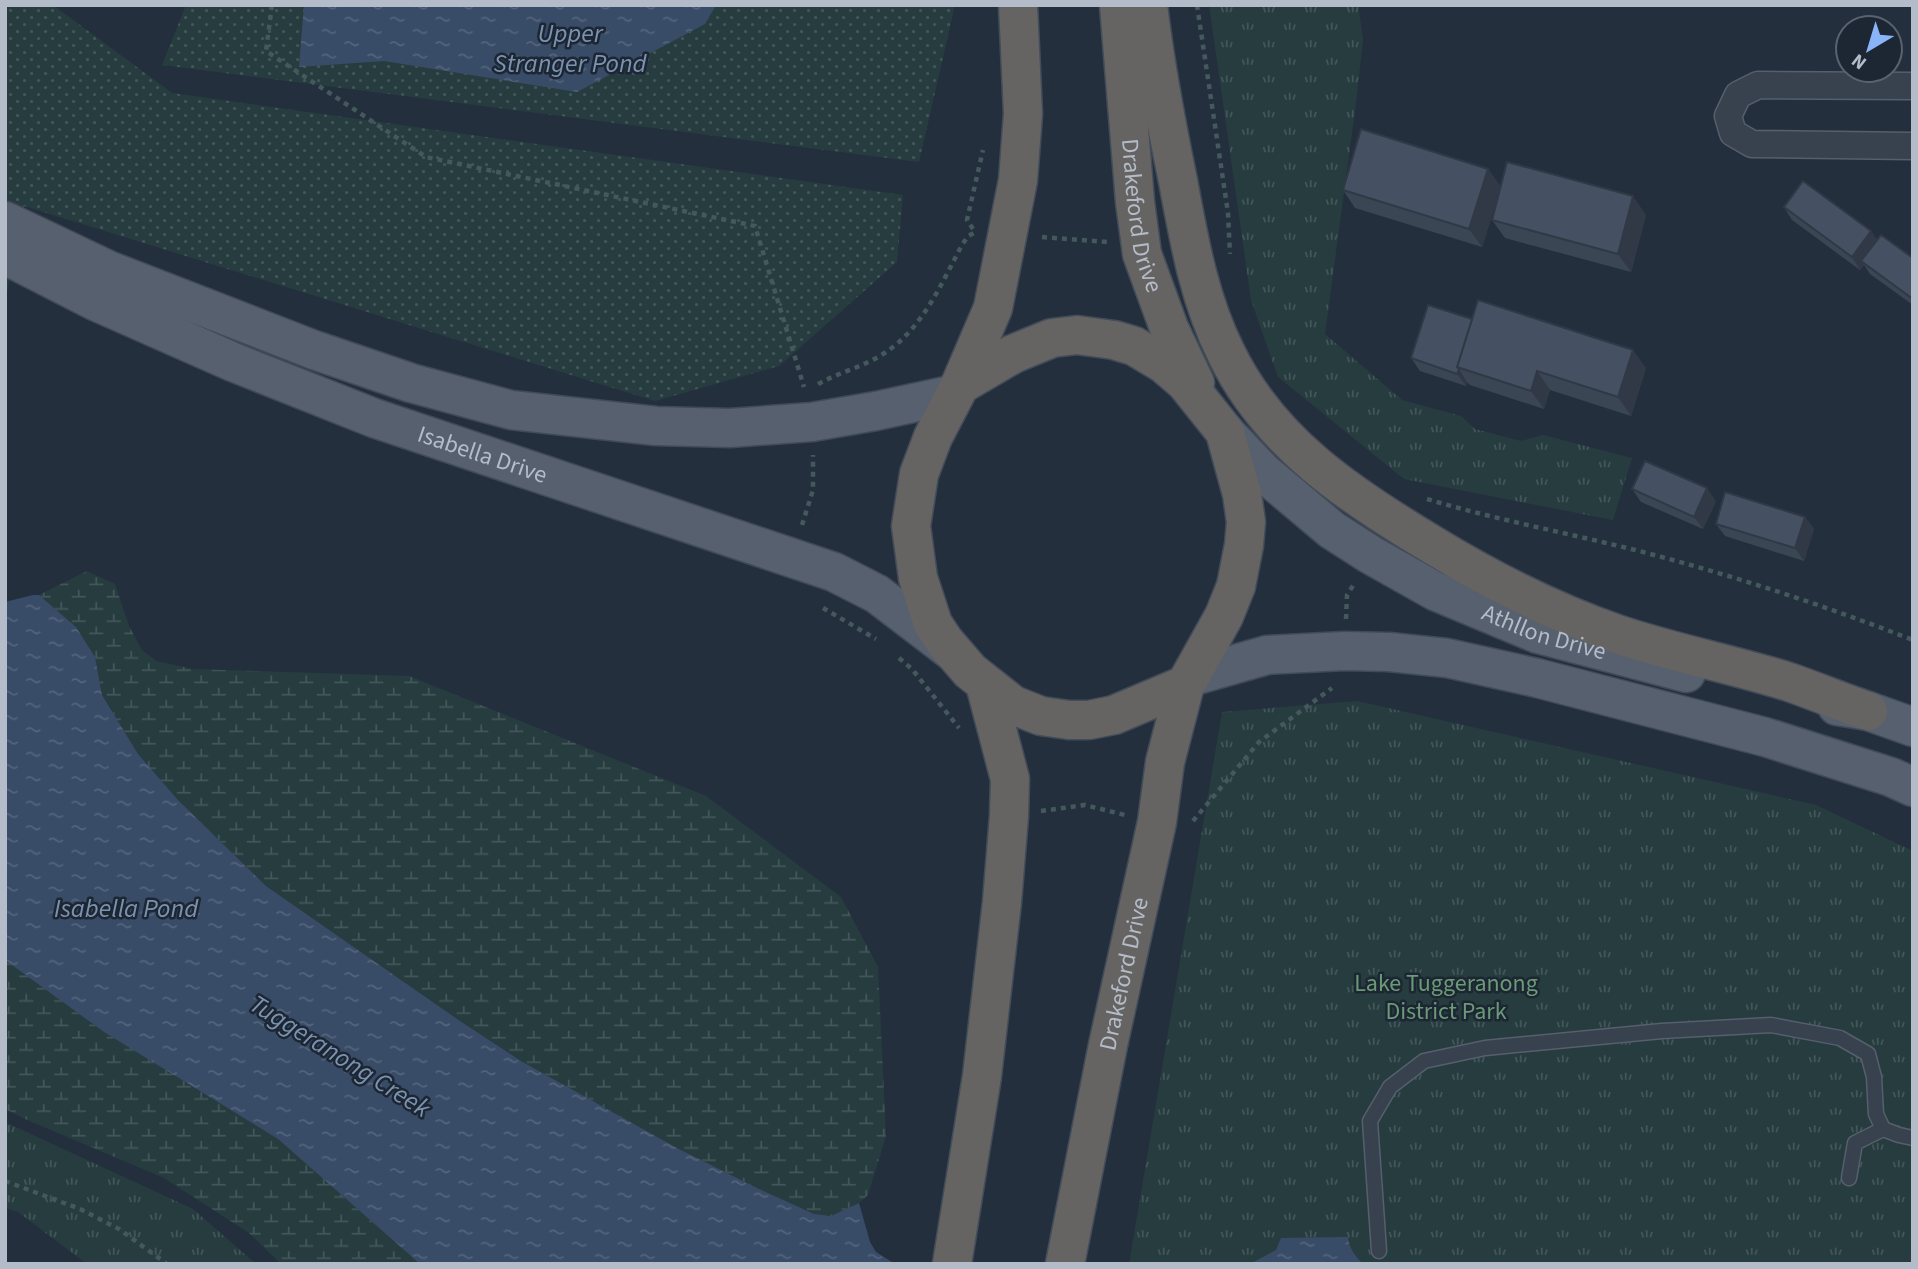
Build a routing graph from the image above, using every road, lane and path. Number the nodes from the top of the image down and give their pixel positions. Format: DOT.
graph roads {
  1 [pos="272,5"];
  2 [pos="1018,5"];
  3 [pos="1119,5"];
  4 [pos="1147,5"];
  5 [pos="1197,5"];
  6 [pos="1913,86"];
  7 [pos="1913,146"];
  8 [pos="5,221"];
  9 [pos="975,232"];
  10 [pos="5,255"];
  11 [pos="1231,263"];
  12 [pos="958,390"];
  13 [pos="808,405"];
  14 [pos="1217,423"];
  15 [pos="1422,498"];
  16 [pos="791,556"];
  17 [pos="816,604"];
  18 [pos="1913,640"];
  19 [pos="883,643"];
  20 [pos="892,652"];
  21 [pos="955,654"];
  22 [pos="1188,681"];
  23 [pos="985,684"];
  24 [pos="1335,686"];
  25 [pos="1868,711"];
  26 [pos="1913,727"];
  27 [pos="962,732"];
  28 [pos="1913,787"];
  29 [pos="1009,816"];
  30 [pos="1157,822"];
  31 [pos="1883,1129"];
  32 [pos="1913,1138"];
  33 [pos="1849,1178"];
  34 [pos="5,1181"];
  35 [pos="1379,1251"];
  36 [pos="953,1256"];
  37 [pos="167,1264"];
  38 [pos="1065,1264"];
  1 -- 13 [label="path"];
  2 -- 12 [label="highway"];
  3 -- 14 [label="highway, Drakeford Drive"];
  4 -- 25 [label="highway"];
  5 -- 11 [label="path"];
  6 -- 7 [label="street"];
  8 -- 13 [label="main road, Isabella Drive"];
  9 -- 13 [label="path"];
  10 -- 16 [label="main road, Isabella Drive"];
  12 -- 13 [label="main road, Isabella Drive"];
  12 -- 14 [label="highway"];
  12 -- 21 [label="highway"];
  13 -- 16 [label="path"];
  14 -- 22 [label="highway, Drakeford Drive"];
  14 -- 25 [label="main road, Athllon Drive"];
  15 -- 18 [label="path"];
  16 -- 21 [label="main road, Isabella Drive"];
  17 -- 19 [label="path"];
  20 -- 27 [label="path"];
  21 -- 23 [label="highway"];
  22 -- 23 [label="highway"];
  22 -- 28 [label="main road, Athllon Drive"];
  22 -- 30 [label="highway, Drakeford Drive"];
  23 -- 29 [label="highway"];
  24 -- 30 [label="path"];
  25 -- 26 [label="main road, Athllon Drive"];
  29 -- 30 [label="path"];
  29 -- 36 [label="highway"];
  30 -- 38 [label="highway, Drakeford Drive"];
  31 -- 32 [label="lane"];
  31 -- 33 [label="lane"];
  31 -- 35 [label="lane"];
  34 -- 37 [label="path"];
}
